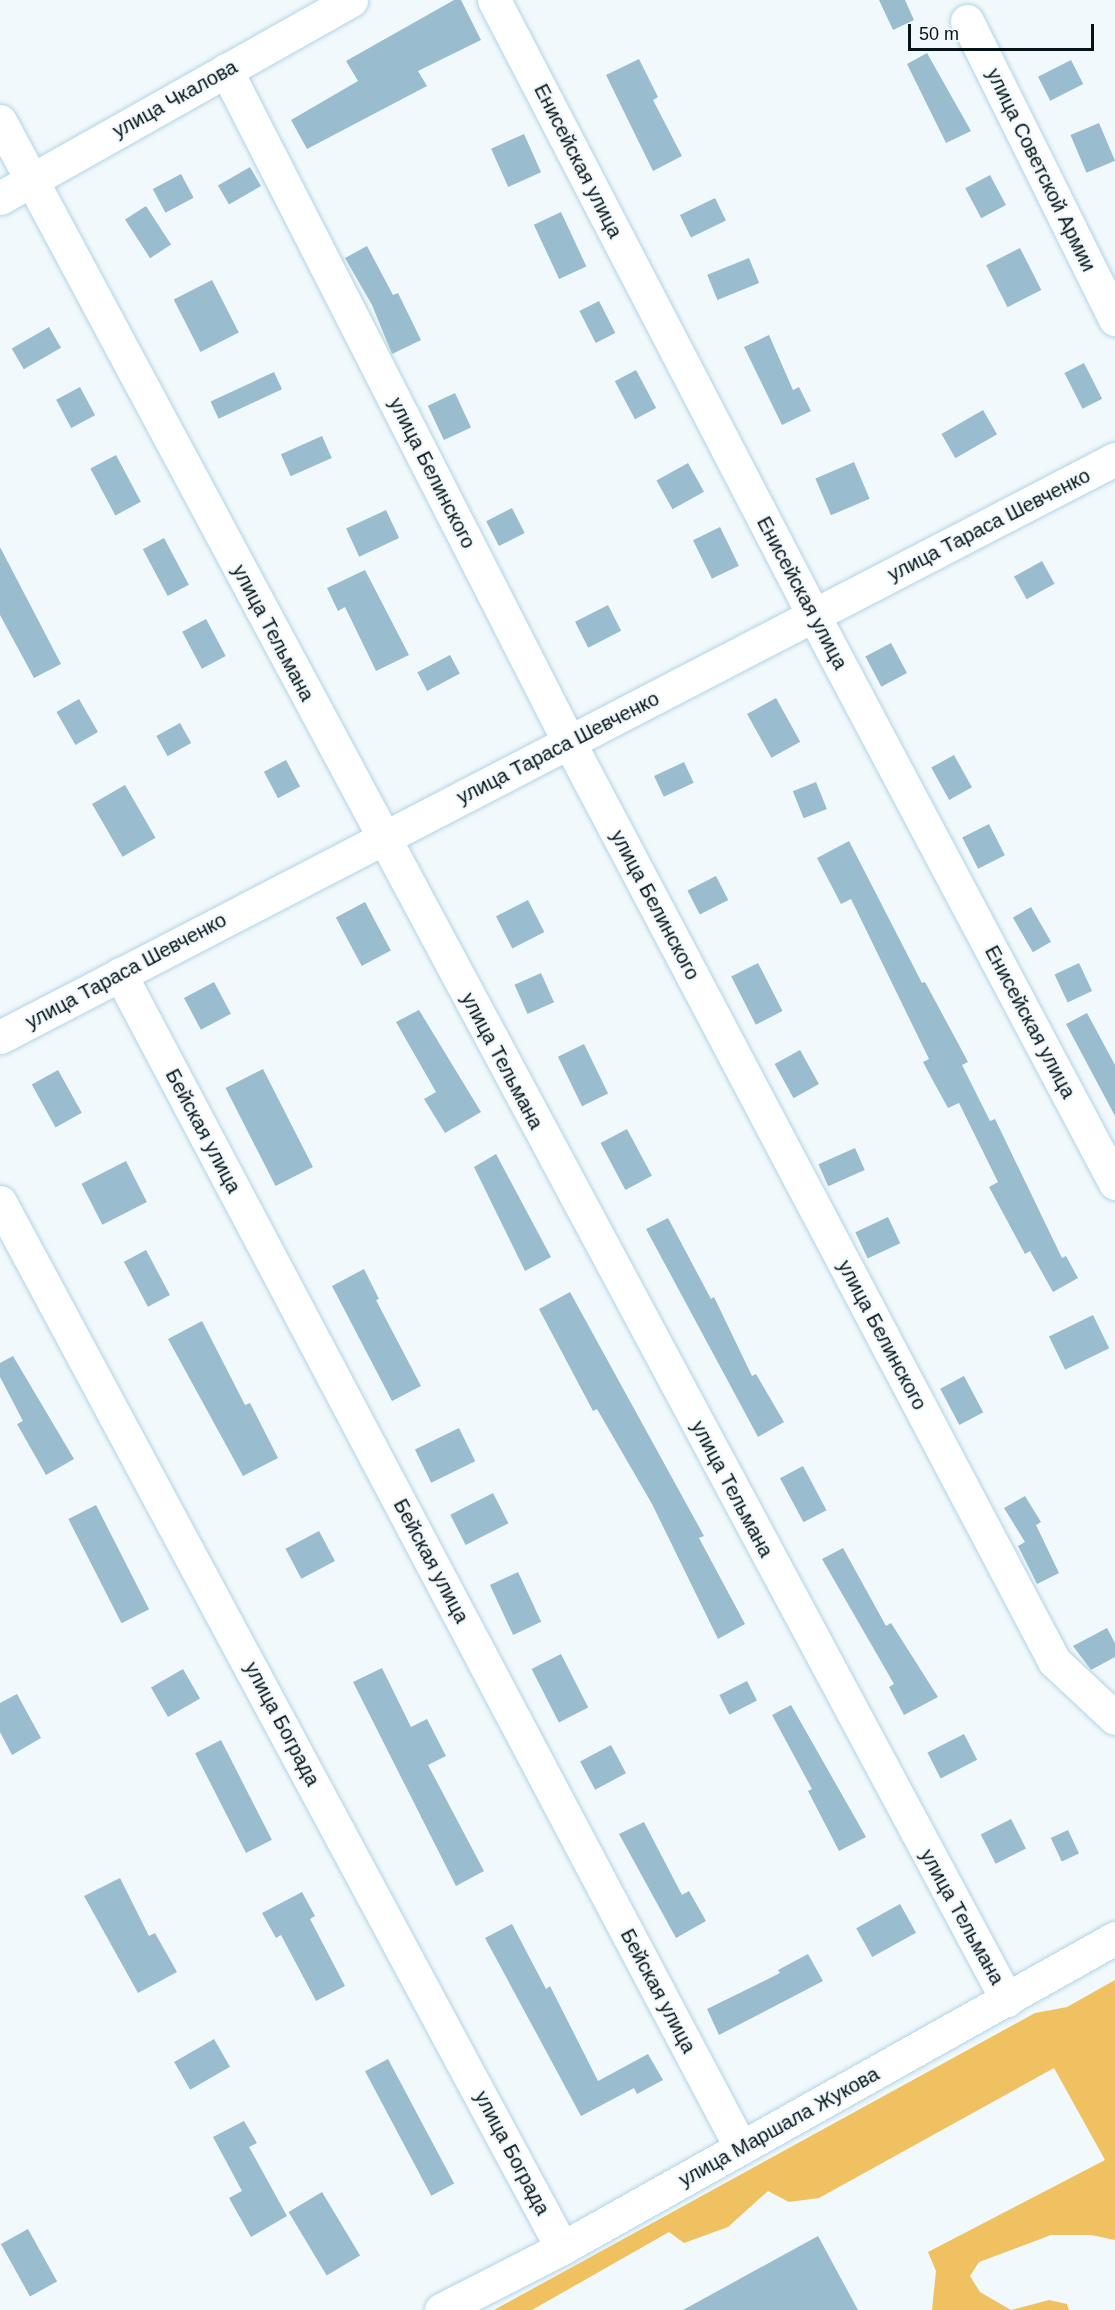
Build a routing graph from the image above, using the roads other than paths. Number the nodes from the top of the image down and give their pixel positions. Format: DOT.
graph roads {
  1 [pos="351,0"];
  2 [pos="494,0"];
  3 [pos="967,21"];
  4 [pos="226,70"];
  5 [pos="0,121"];
  6 [pos="31,179"];
  7 [pos="0,198"];
  8 [pos="1115,319"];
  9 [pos="1115,459"];
  10 [pos="813,616"];
  11 [pos="570,744"];
  12 [pos="382,837"];
  13 [pos="120,974"];
  14 [pos="0,1037"];
  15 [pos="1115,1183"];
  16 [pos="0,1202"];
  17 [pos="1115,1718"];
  18 [pos="1115,1938"];
  19 [pos="1007,2000"];
  20 [pos="741,2148"];
  21 [pos="562,2248"];
  22 [pos="441,2310"];
  1 -- 4 [label="street, улица Чкалова"];
  2 -- 10 [label="street, Енисейская улица"];
  3 -- 8 [label="street, улица Советской Армии"];
  4 -- 6 [label="street, улица Чкалова"];
  4 -- 11 [label="street, улица Белинского"];
  5 -- 6 [label="street, улица Тельмана"];
  6 -- 7 [label="street, улица Чкалова"];
  6 -- 12 [label="street, улица Тельмана"];
  9 -- 10 [label="street, улица Тараса Шевченко"];
  10 -- 11 [label="street, улица Тараса Шевченко"];
  10 -- 15 [label="street, Енисейская улица"];
  11 -- 12 [label="street, улица Тараса Шевченко"];
  11 -- 17 [label="street, улица Белинского"];
  12 -- 13 [label="street, улица Тараса Шевченко"];
  12 -- 19 [label="street, улица Тельмана"];
  13 -- 14 [label="street, улица Тараса Шевченко"];
  13 -- 20 [label="street, Бейская улица"];
  16 -- 21 [label="street, улица Бограда"];
  18 -- 19 [label="street, улица Маршала Жукова"];
  19 -- 20 [label="street, улица Маршала Жукова"];
  20 -- 21 [label="street, улица Маршала Жукова"];
  21 -- 22 [label="street, улица Маршала Жукова"];
}
